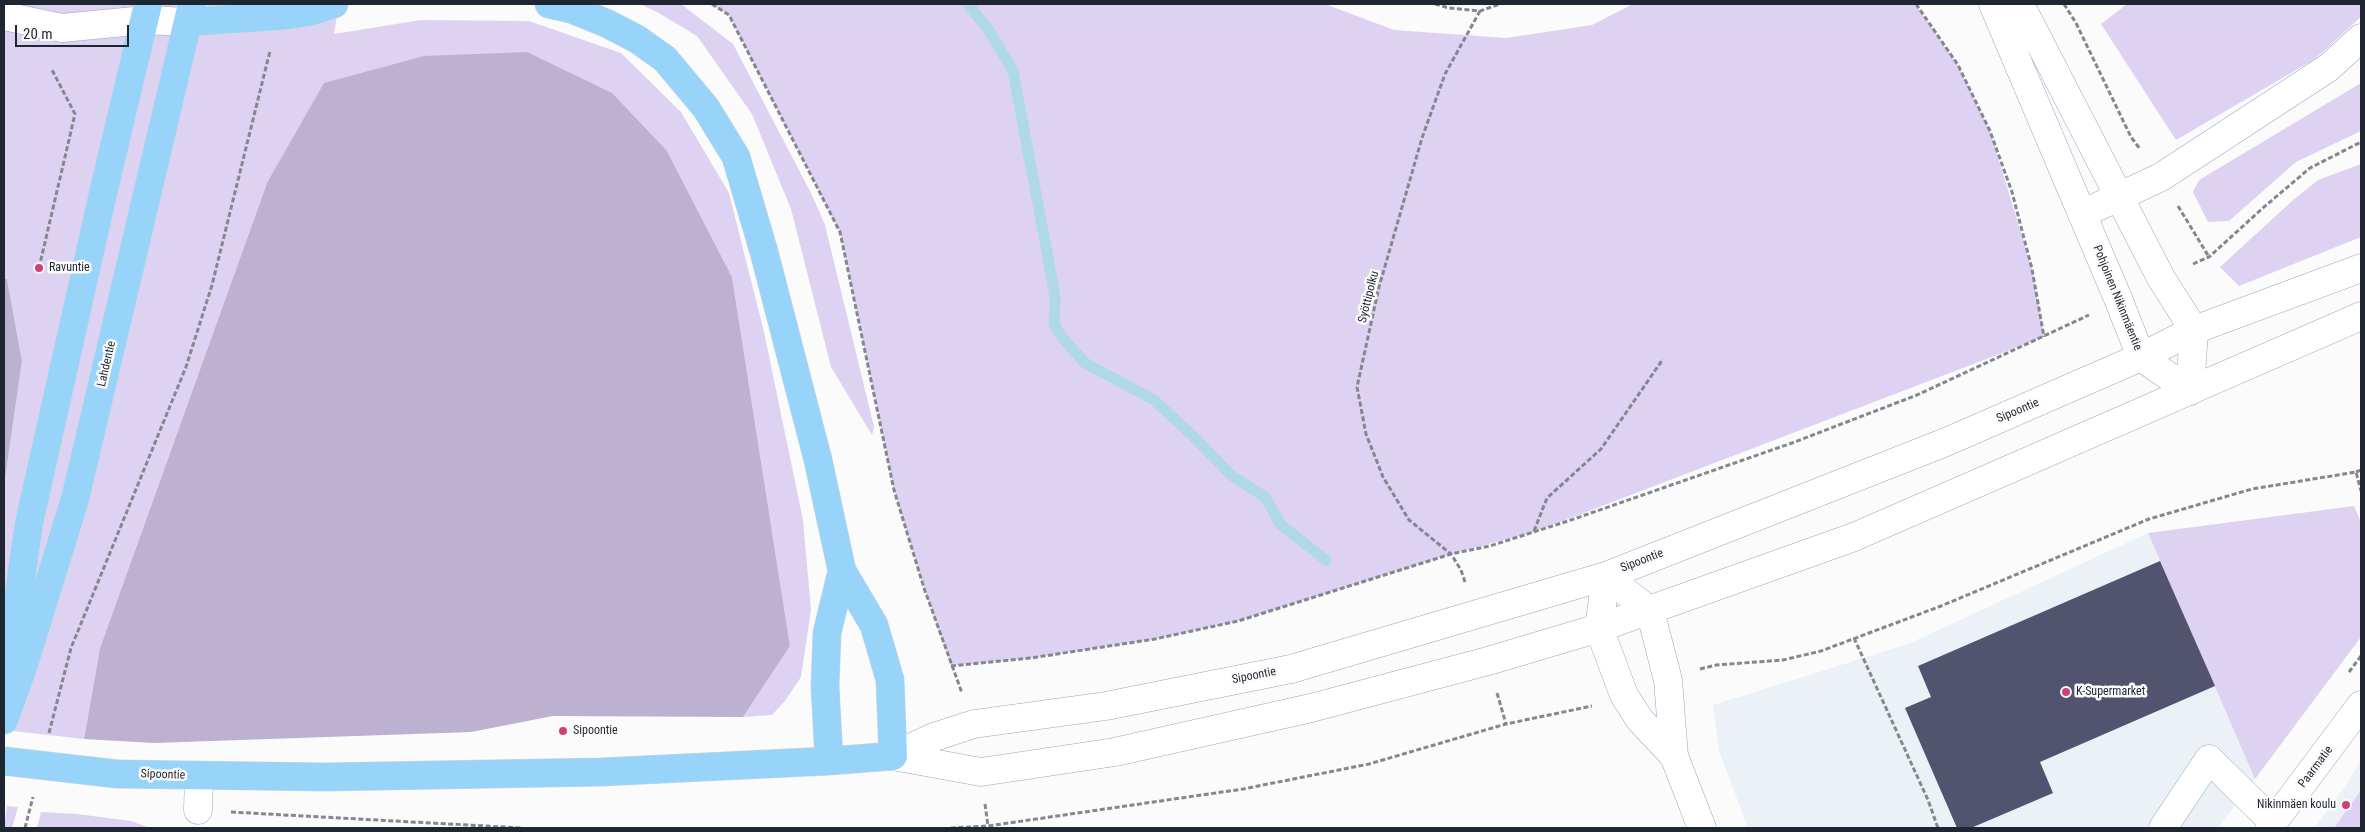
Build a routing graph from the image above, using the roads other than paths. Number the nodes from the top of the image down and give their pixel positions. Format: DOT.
graph roads {
  1 [pos="334,4"];
  2 [pos="549,4"];
  3 [pos="1993,4"];
  4 [pos="2012,4"];
  5 [pos="146,12"];
  6 [pos="190,13"];
  7 [pos="4,16"];
  8 [pos="2361,38"];
  9 [pos="2119,197"];
  10 [pos="2082,214"];
  11 [pos="2361,268"];
  12 [pos="2361,316"];
  13 [pos="2194,330"];
  14 [pos="2141,358"];
  15 [pos="2190,391"];
  16 [pos="842,571"];
  17 [pos="1606,576"];
  18 [pos="1650,611"];
  19 [pos="1599,628"];
  20 [pos="4,699"];
  21 [pos="2361,705"];
  22 [pos="4,720"];
  23 [pos="893,756"];
  24 [pos="1674,756"];
  25 [pos="4,761"];
  26 [pos="829,761"];
  27 [pos="199,776"];
  28 [pos="198,810"];
  29 [pos="2271,825"];
  30 [pos="1702,828"];
  31 [pos="2162,828"];
  1 -- 6 [label="main road"];
  2 -- 16 [label="main road"];
  3 -- 10 [label="street, Pohjoinen Nikinmäentie"];
  4 -- 9 [label="street"];
  5 -- 6 [label="street"];
  5 -- 7 [label="street"];
  5 -- 20 [label="main road"];
  6 -- 22 [label="main road, Lahdentie"];
  8 -- 9 [label="street"];
  9 -- 10 [label="street"];
  9 -- 13 [label="street"];
  10 -- 14 [label="street, Pohjoinen Nikinmäentie"];
  11 -- 13 [label="street, Sipoontie"];
  12 -- 15 [label="street, Sipoontie"];
  13 -- 14 [label="street, Sipoontie"];
  13 -- 15 [label="street"];
  14 -- 15 [label="street, Pohjoinen Nikinmäentie"];
  14 -- 17 [label="street, Sipoontie"];
  15 -- 18 [label="street, Sipoontie"];
  16 -- 23 [label="main road"];
  16 -- 26 [label="main road"];
  17 -- 18 [label="street"];
  17 -- 19 [label="street"];
  17 -- 23 [label="street, Sipoontie"];
  18 -- 19 [label="street, Sipoontie"];
  18 -- 24 [label="street"];
  19 -- 23 [label="street, Sipoontie"];
  19 -- 24 [label="street"];
  21 -- 29 [label="street, Paarmatie"];
  23 -- 26 [label="main road, Sipoontie"];
  24 -- 30 [label="street"];
  25 -- 27 [label="main road, Sipoontie, bridge"];
  26 -- 27 [label="main road, Sipoontie"];
  27 -- 28 [label="street"];
  29 -- 31 [label="street"];
}
